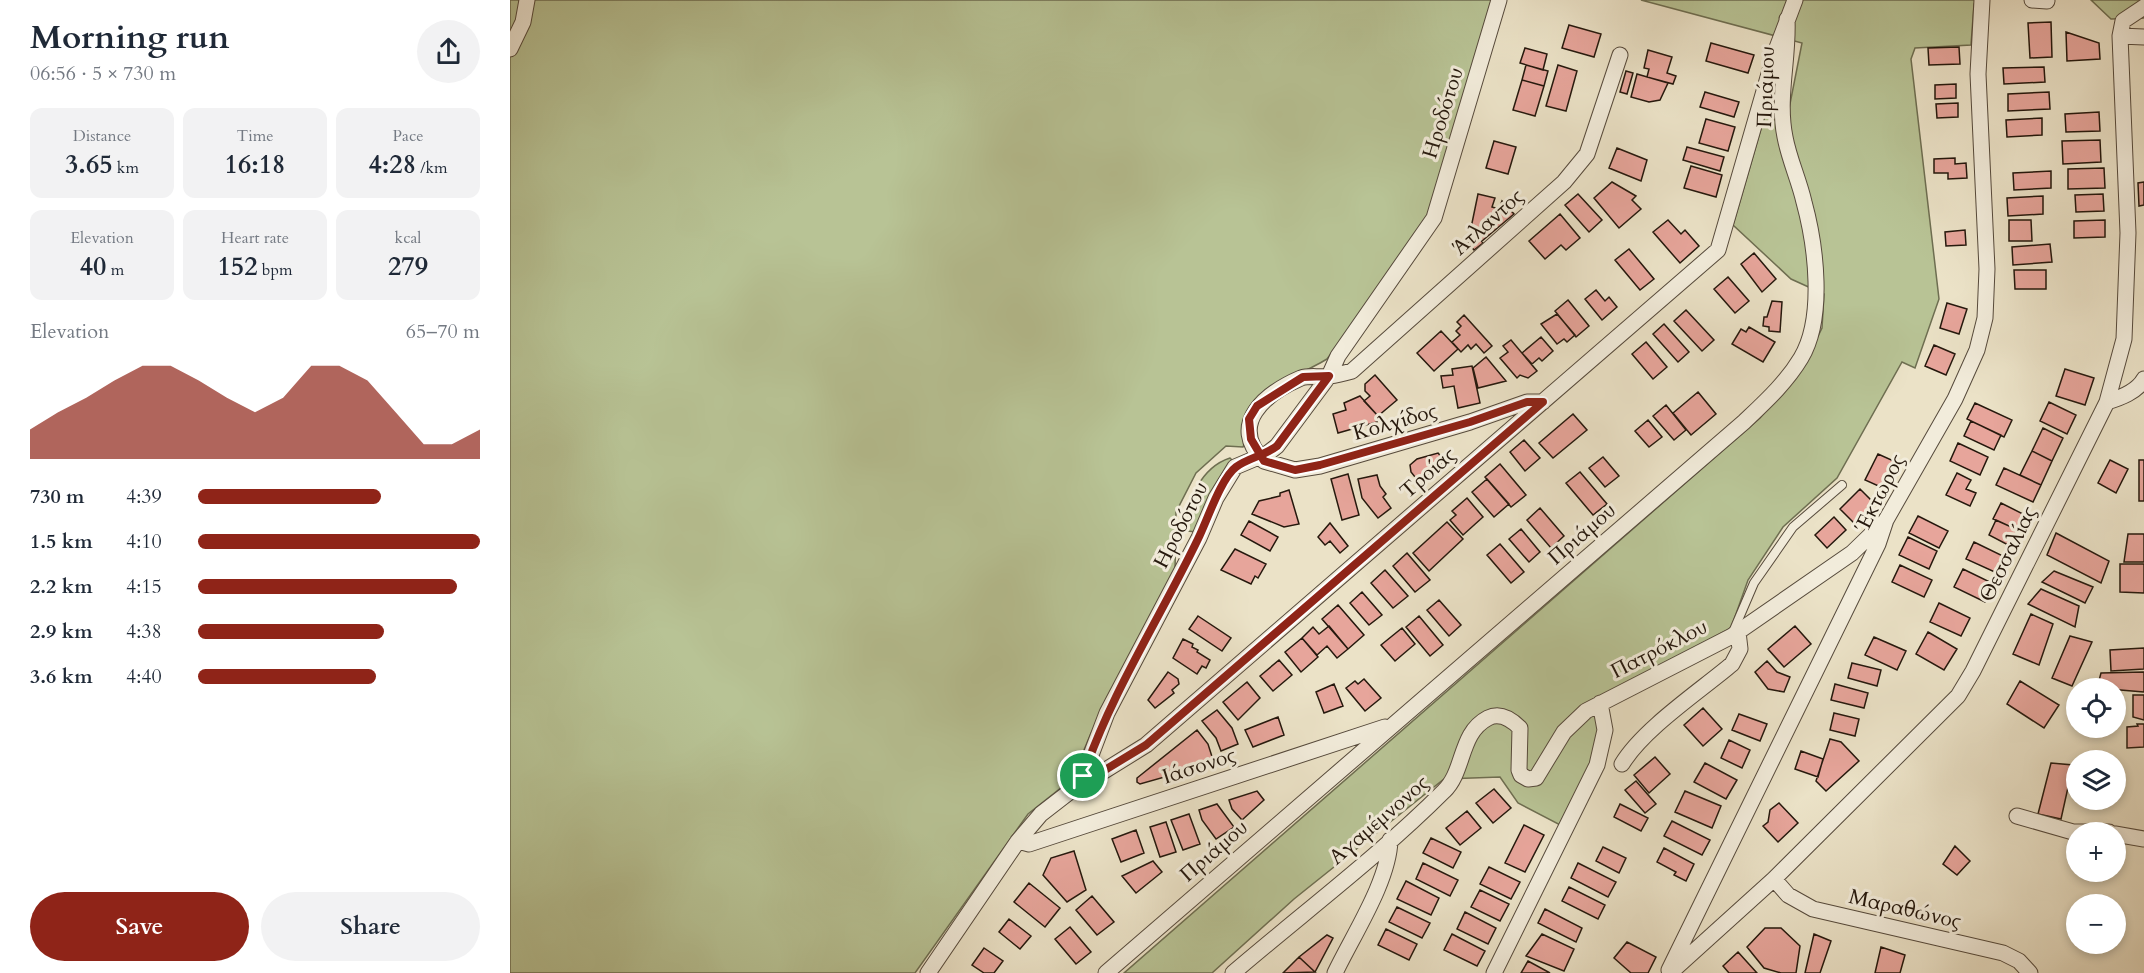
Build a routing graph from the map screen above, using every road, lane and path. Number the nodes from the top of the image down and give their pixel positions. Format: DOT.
graph roads {
  1 [pos="527,0"];
  2 [pos="1499,0"];
  3 [pos="1795,0"];
  4 [pos="1982,0"];
  5 [pos="2032,0"];
  6 [pos="2047,1"];
  7 [pos="2144,7"];
  8 [pos="1787,19"];
  9 [pos="2120,36"];
  10 [pos="2144,37"];
  11 [pos="510,49"];
  12 [pos="1620,55"];
  13 [pos="1329,376"];
  14 [pos="2144,379"];
  15 [pos="1543,402"];
  16 [pos="2107,402"];
  17 [pos="1259,457"];
  18 [pos="1842,485"];
  19 [pos="1886,520"];
  20 [pos="1735,634"];
  21 [pos="1600,703"];
  22 [pos="1393,724"];
  23 [pos="1622,764"];
  24 [pos="1083,776"];
  25 [pos="2017,816"];
  26 [pos="2066,830"];
  27 [pos="2126,836"];
  28 [pos="2144,839"];
  29 [pos="1390,840"];
  30 [pos="1018,841"];
  31 [pos="1774,879"];
  32 [pos="928,973"];
  33 [pos="1106,973"];
  34 [pos="1233,973"];
  35 [pos="1335,973"];
  36 [pos="1494,973"];
  37 [pos="1669,973"];
  38 [pos="2030,973"];
  1 -- 11 [label="street"];
  2 -- 13 [label="street, Ηροδότου"];
  3 -- 8 [label="street, Πριάμου"];
  4 -- 19 [label="street, Έκτωρος"];
  5 -- 6 [label="street"];
  7 -- 9 [label="street"];
  8 -- 15 [label="street, Τροίας"];
  8 -- 22 [label="street, Πριάμου"];
  9 -- 10 [label="street"];
  9 -- 16 [label="street, Θεσσαλίας"];
  12 -- 13 [label="street, Άτλαντος"];
  13 -- 17 [label="street, Ηροδότου"];
  13 -- 17 [label="street, Άτλαντος"];
  14 -- 16 [label="street"];
  15 -- 17 [label="street, Κολχίδος"];
  15 -- 24 [label="street, Τροίας"];
  16 -- 31 [label="street, Θεσσαλίας"];
  17 -- 24 [label="street, Ηροδότου"];
  18 -- 20 [label="lane"];
  19 -- 20 [label="street, Πατρόκλου"];
  19 -- 37 [label="street, Έκτωρος"];
  20 -- 21 [label="street, Πατρόκλου"];
  20 -- 23 [label="street"];
  21 -- 29 [label="street, Αγαμέμνονος"];
  21 -- 36 [label="street, Πατρόκλου"];
  22 -- 30 [label="street, Ιάσονος"];
  22 -- 33 [label="street, Πριάμου"];
  24 -- 30 [label="street, Ηροδότου"];
  25 -- 26 [label="street"];
  27 -- 28 [label="street"];
  29 -- 34 [label="street, Αγαμέμνονος"];
  29 -- 35 [label="street"];
  30 -- 32 [label="street, Ηροδότου"];
  31 -- 37 [label="street, Θεσσαλίας"];
  31 -- 38 [label="street, Μαραθώνος"];
}
